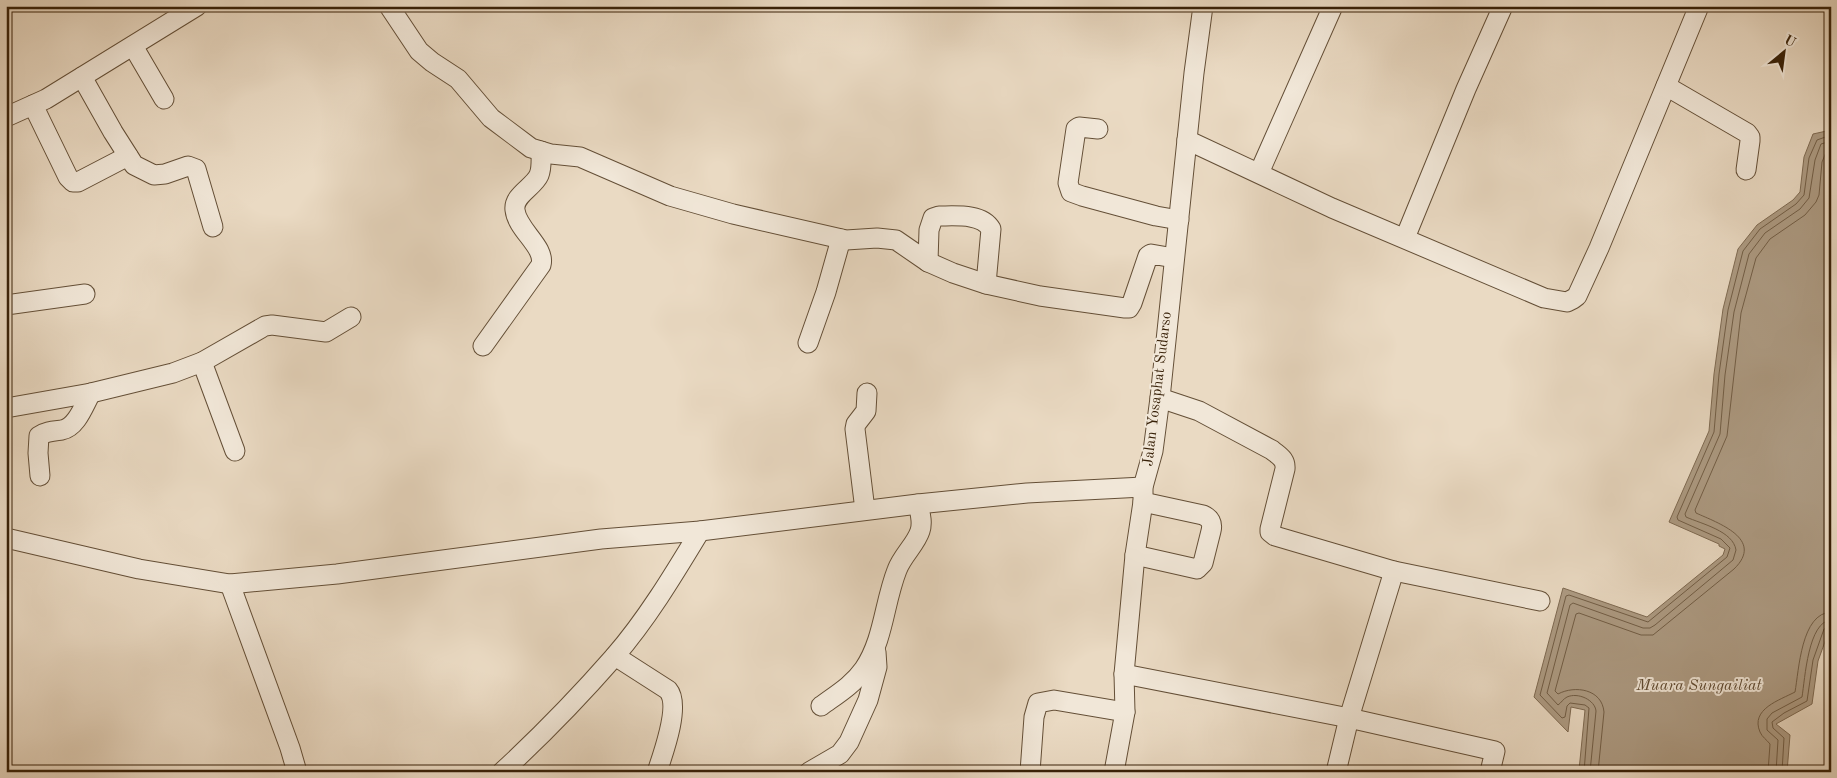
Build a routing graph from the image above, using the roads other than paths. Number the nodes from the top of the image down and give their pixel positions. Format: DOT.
graph roads {
  1 [pos="197,6"];
  2 [pos="389,6"];
  3 [pos="1203,6"];
  4 [pos="1332,6"];
  5 [pos="1503,6"];
  6 [pos="1699,6"];
  7 [pos="132,46"];
  8 [pos="82,77"];
  9 [pos="1666,86"];
  10 [pos="164,99"];
  11 [pos="33,105"];
  12 [pos="6,117"];
  13 [pos="1098,129"];
  14 [pos="1187,140"];
  15 [pos="541,152"];
  16 [pos="128,156"];
  17 [pos="1746,170"];
  18 [pos="1259,173"];
  19 [pos="1167,218"];
  20 [pos="213,227"];
  21 [pos="841,238"];
  22 [pos="1405,238"];
  23 [pos="1174,258"];
  24 [pos="928,262"];
  25 [pos="986,284"];
  26 [pos="85,294"];
  27 [pos="6,305"];
  28 [pos="351,317"];
  29 [pos="808,343"];
  30 [pos="483,346"];
  31 [pos="202,362"];
  32 [pos="91,393"];
  33 [pos="867,393"];
  34 [pos="1160,398"];
  35 [pos="6,408"];
  36 [pos="235,451"];
  37 [pos="40,476"];
  38 [pos="1143,494"];
  39 [pos="918,504"];
  40 [pos="865,510"];
  41 [pos="700,531"];
  42 [pos="6,538"];
  43 [pos="1135,555"];
  44 [pos="1394,571"];
  45 [pos="230,584"];
  46 [pos="1540,601"];
  47 [pos="876,649"];
  48 [pos="615,656"];
  49 [pos="1124,674"];
  50 [pos="821,706"];
  51 [pos="1124,712"];
  52 [pos="1349,718"];
  53 [pos="297,772"];
  54 [pos="502,772"];
  55 [pos="657,772"];
  56 [pos="810,772"];
  57 [pos="1030,772"];
  58 [pos="1114,772"];
  59 [pos="1336,772"];
  60 [pos="1490,772"];
  1 -- 7 [label="street"];
  2 -- 15 [label="street"];
  3 -- 14 [label="street, Jalan Yosaphat Sudarso"];
  4 -- 18 [label="street"];
  5 -- 22 [label="street"];
  6 -- 9 [label="street"];
  7 -- 8 [label="street"];
  7 -- 10 [label="street"];
  8 -- 11 [label="street"];
  8 -- 16 [label="street"];
  9 -- 17 [label="street"];
  9 -- 22 [label="street"];
  11 -- 12 [label="street"];
  11 -- 16 [label="street"];
  13 -- 19 [label="street"];
  14 -- 18 [label="street"];
  14 -- 19 [label="street, Jalan Yosaphat Sudarso"];
  15 -- 21 [label="street"];
  15 -- 30 [label="street"];
  16 -- 20 [label="street"];
  18 -- 22 [label="street"];
  19 -- 23 [label="street, Jalan Yosaphat Sudarso"];
  21 -- 24 [label="street"];
  21 -- 29 [label="street"];
  23 -- 25 [label="street"];
  23 -- 34 [label="street, Jalan Yosaphat Sudarso"];
  24 -- 25 [label="street"];
  24 -- 25 [label="street"];
  26 -- 27 [label="street"];
  28 -- 31 [label="street"];
  31 -- 32 [label="street"];
  31 -- 36 [label="street"];
  32 -- 35 [label="street"];
  32 -- 37 [label="street"];
  33 -- 40 [label="street"];
  34 -- 38 [label="street, Jalan Yosaphat Sudarso"];
  34 -- 44 [label="street"];
  38 -- 39 [label="street"];
  38 -- 43 [label="street, Jalan Yosaphat Sudarso"];
  38 -- 43 [label="street"];
  39 -- 40 [label="street"];
  39 -- 47 [label="street"];
  40 -- 41 [label="street"];
  41 -- 45 [label="street"];
  41 -- 48 [label="street"];
  42 -- 45 [label="street"];
  43 -- 49 [label="street, Jalan Yosaphat Sudarso"];
  44 -- 46 [label="street"];
  44 -- 52 [label="street"];
  45 -- 53 [label="street"];
  47 -- 50 [label="street"];
  47 -- 56 [label="street"];
  48 -- 54 [label="street"];
  48 -- 55 [label="street"];
  49 -- 51 [label="street, Jalan Yosaphat Sudarso"];
  49 -- 52 [label="street"];
  51 -- 57 [label="street"];
  51 -- 58 [label="street, Jalan Yosaphat Sudarso"];
  52 -- 59 [label="street"];
  52 -- 60 [label="street"];
}
